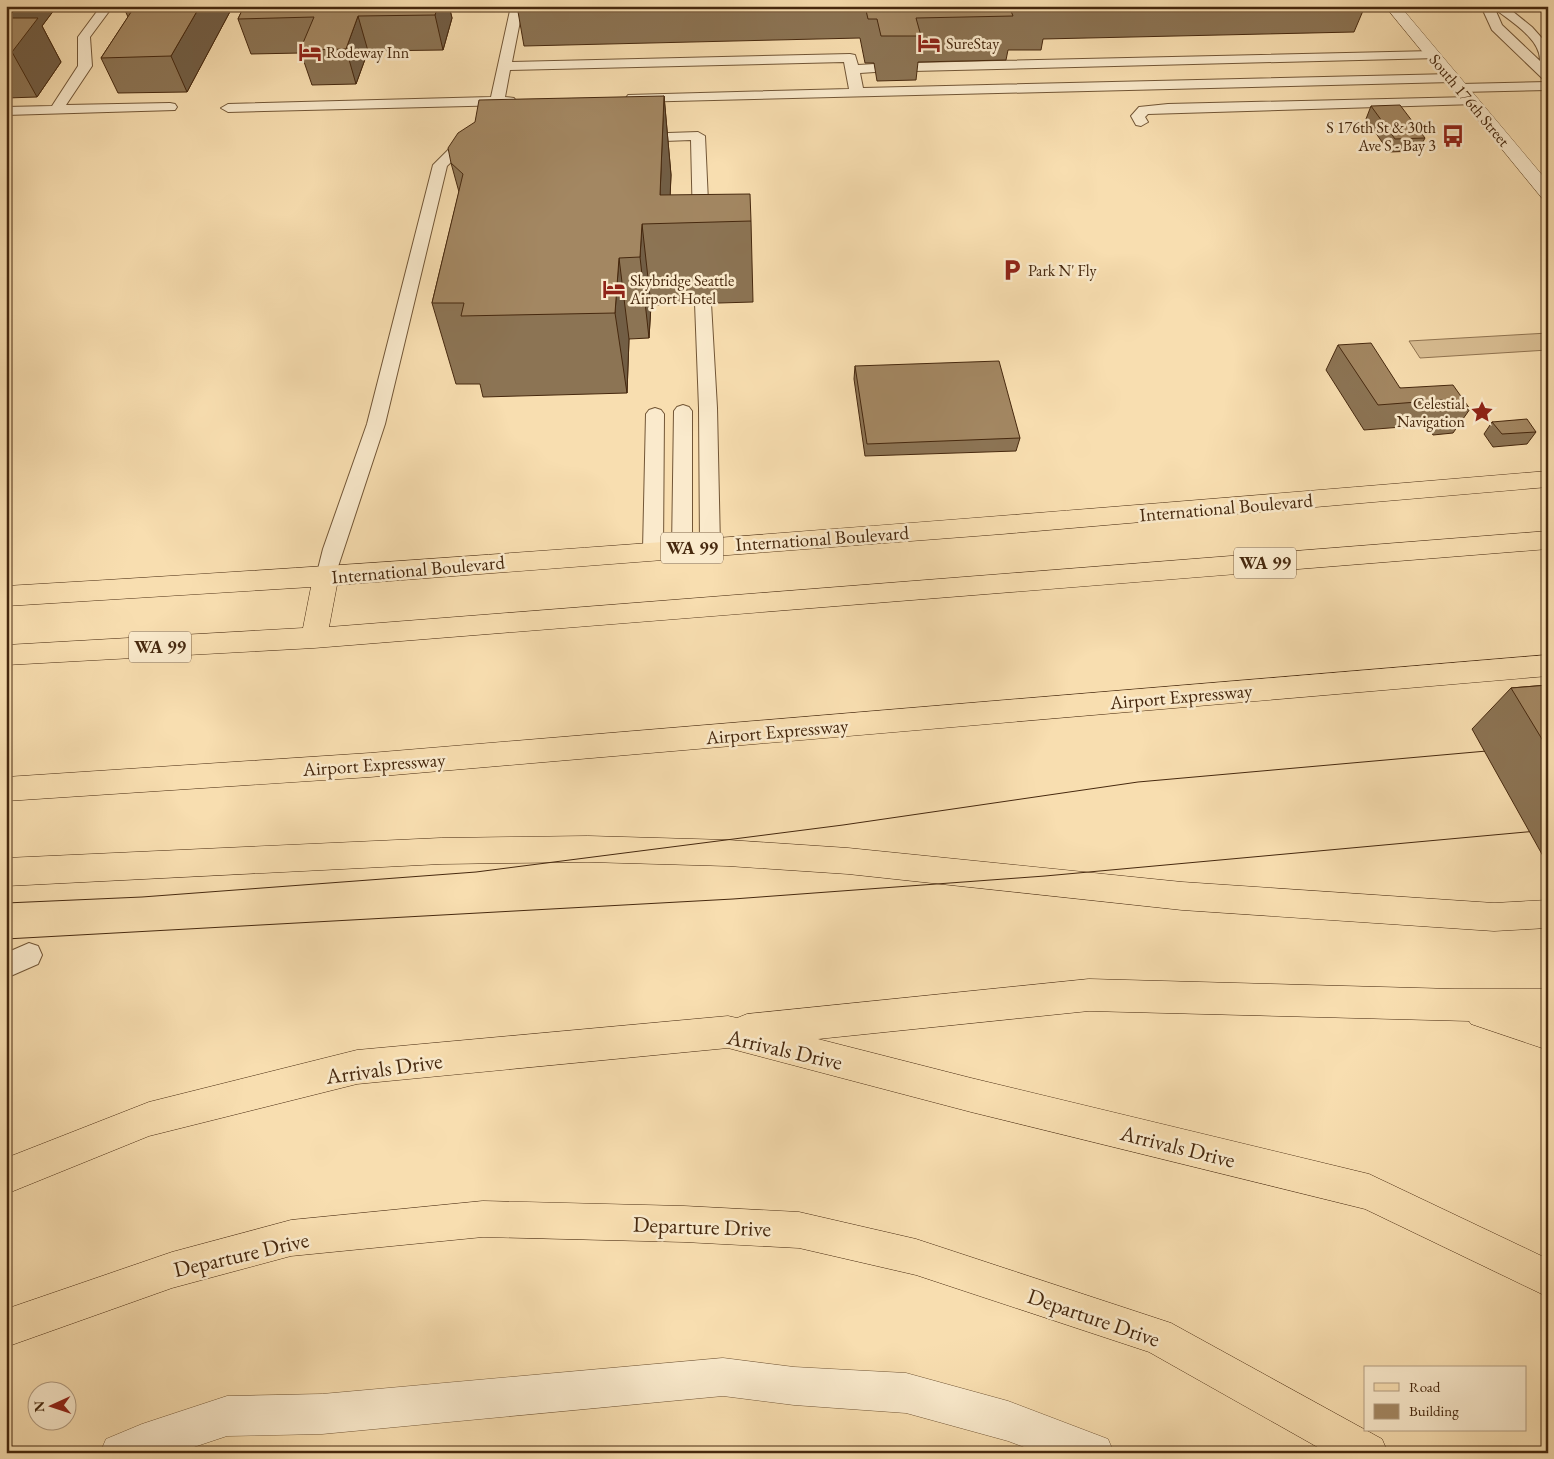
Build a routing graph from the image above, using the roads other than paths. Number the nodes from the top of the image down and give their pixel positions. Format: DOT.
graph roads {
  1 [pos="107,6"];
  2 [pos="517,6"];
  3 [pos="1392,6"];
  4 [pos="1487,6"];
  5 [pos="1498,6"];
  6 [pos="1026,50"];
  7 [pos="1433,55"];
  8 [pos="1030,64"];
  9 [pos="504,66"];
  10 [pos="913,67"];
  11 [pos="875,68"];
  12 [pos="852,69"];
  13 [pos="1546,73"];
  14 [pos="1548,86"];
  15 [pos="1040,88"];
  16 [pos="1461,89"];
  17 [pos="856,93"];
  18 [pos="617,98"];
  19 [pos="527,100"];
  20 [pos="498,101"];
  21 [pos="170,107"];
  22 [pos="228,108"];
  23 [pos="56,110"];
  24 [pos="6,111"];
  25 [pos="1141,122"];
  26 [pos="620,138"];
  27 [pos="492,142"];
  28 [pos="1548,194"];
  29 [pos="701,238"];
  30 [pos="703,304"];
  31 [pos="683,411"];
  32 [pos="655,414"];
  33 [pos="1548,479"];
  34 [pos="1548,540"];
  35 [pos="710,546"];
  36 [pos="682,549"];
  37 [pos="653,550"];
  38 [pos="326,576"];
  39 [pos="6,596"];
  40 [pos="314,638"];
  41 [pos="6,655"];
  42 [pos="1548,665"];
  43 [pos="6,788"];
  44 [pos="6,872"];
  45 [pos="1548,914"];
  46 [pos="1454,1005"];
  47 [pos="1548,1005"];
  48 [pos="728,1032"];
  49 [pos="1548,1034"];
  50 [pos="6,1176"];
  51 [pos="1548,1279"];
  52 [pos="6,1328"];
  53 [pos="120,1453"];
  54 [pos="1094,1453"];
  55 [pos="1368,1453"];
  1 -- 23 [label="lane"];
  2 -- 9 [label="lane"];
  3 -- 7 [label="street, South 176th Street"];
  4 -- 13 [label="lane"];
  5 -- 13 [label="lane"];
  6 -- 8 [label="lane"];
  7 -- 8 [label="lane"];
  7 -- 16 [label="street, South 176th Street"];
  8 -- 10 [label="lane"];
  8 -- 15 [label="lane"];
  9 -- 12 [label="lane"];
  9 -- 20 [label="lane"];
  11 -- 12 [label="lane"];
  12 -- 17 [label="lane"];
  14 -- 16 [label="lane"];
  15 -- 16 [label="lane"];
  15 -- 17 [label="lane"];
  16 -- 25 [label="lane"];
  16 -- 28 [label="street, South 176th Street"];
  17 -- 18 [label="lane"];
  19 -- 20 [label="lane"];
  20 -- 22 [label="lane"];
  21 -- 23 [label="lane"];
  23 -- 24 [label="lane"];
  26 -- 29 [label="lane"];
  27 -- 38 [label="lane"];
  30 -- 35 [label="lane"];
  31 -- 36 [label="lane"];
  32 -- 37 [label="lane"];
  33 -- 35 [label="main road, International Boulevard / WA 99"];
  34 -- 40 [label="main road, WA 99"];
  35 -- 36 [label="main road, International Boulevard / WA 99"];
  36 -- 37 [label="main road, International Boulevard / WA 99"];
  37 -- 38 [label="main road, International Boulevard / WA 99"];
  38 -- 39 [label="main road, International Boulevard / WA 99"];
  38 -- 40 [label="main road"];
  40 -- 41 [label="main road, WA 99"];
  42 -- 43 [label="main road, Airport Expressway"];
  44 -- 45 [label="main road"];
  46 -- 47 [label="main road"];
  46 -- 48 [label="main road"];
  46 -- 49 [label="main road"];
  48 -- 50 [label="main road, Arrivals Drive"];
  48 -- 51 [label="main road, Arrivals Drive"];
  52 -- 55 [label="main road, Departure Drive"];
  53 -- 54 [label="street"];
}
